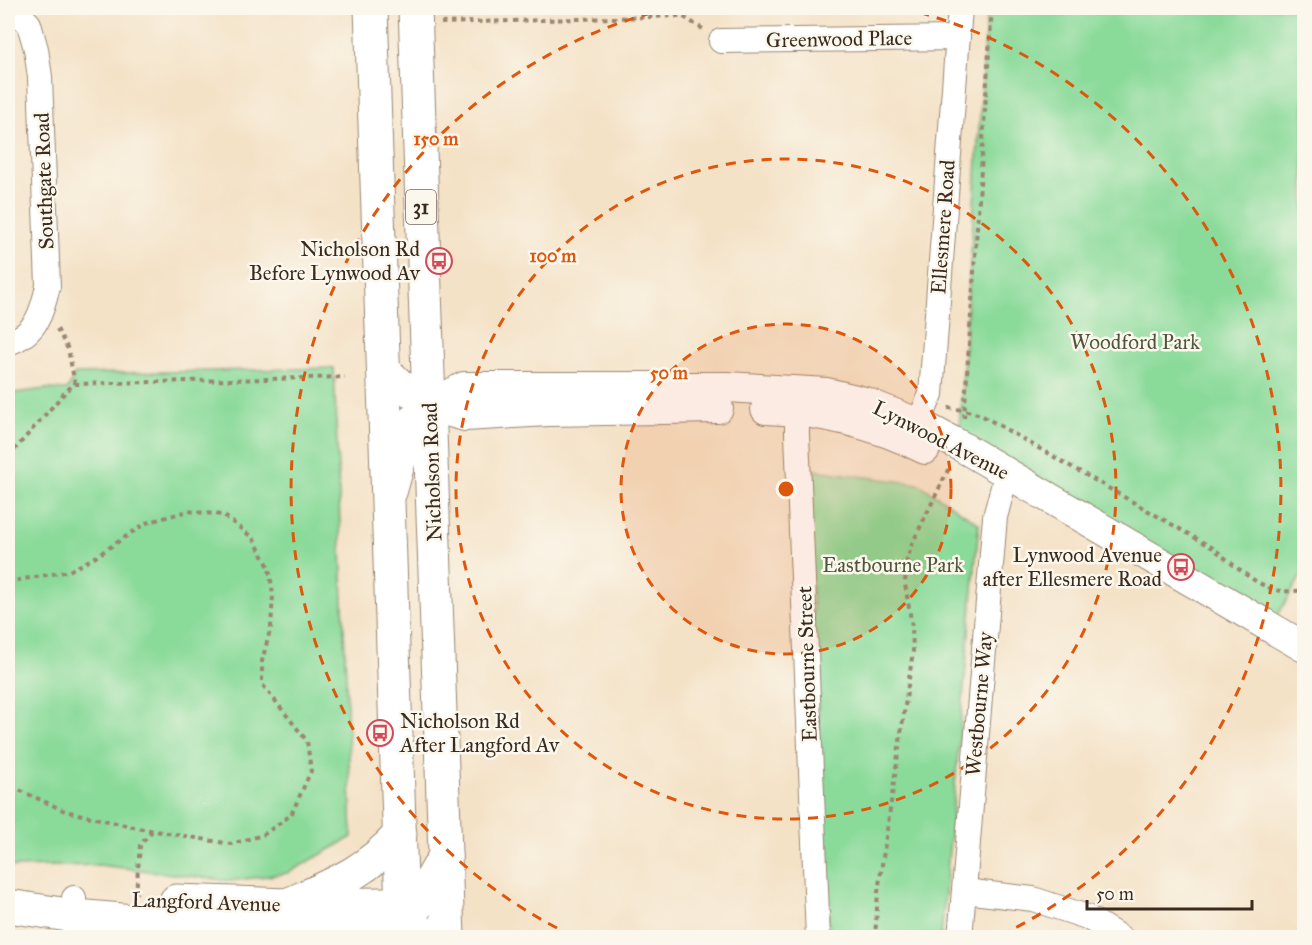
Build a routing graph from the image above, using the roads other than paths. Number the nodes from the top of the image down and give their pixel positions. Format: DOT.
graph roads {
  1 [pos="14,8"];
  2 [pos="371,8"];
  3 [pos="960,8"];
  4 [pos="428,15"];
  5 [pos="958,38"];
  6 [pos="721,41"];
  7 [pos="8,343"];
  8 [pos="384,368"];
  9 [pos="797,400"];
  10 [pos="429,406"];
  11 [pos="914,433"];
  12 [pos="1004,481"];
  13 [pos="388,504"];
  14 [pos="1300,649"];
  15 [pos="400,834"];
  16 [pos="445,856"];
  17 [pos="8,884"];
  18 [pos="964,891"];
  19 [pos="287,905"];
  20 [pos="8,906"];
  21 [pos="75,917"];
  22 [pos="403,926"];
  23 [pos="429,938"];
  24 [pos="448,938"];
  25 [pos="818,938"];
  26 [pos="960,938"];
  27 [pos="1121,938"];
  1 -- 7 [label="street, Southgate Road"];
  2 -- 8 [label="main road, 31"];
  3 -- 5 [label="street, Ellesmere Road"];
  4 -- 10 [label="main road, Nicholson Road / 31"];
  5 -- 6 [label="street, Greenwood Place"];
  5 -- 11 [label="street, Ellesmere Road"];
  8 -- 10 [label="street"];
  8 -- 13 [label="main road, 31"];
  9 -- 10 [label="street, Lynwood Avenue"];
  9 -- 11 [label="street, Lynwood Avenue"];
  9 -- 25 [label="street, Eastbourne Street"];
  10 -- 13 [label="street, Lynwood Avenue"];
  10 -- 16 [label="main road, Nicholson Road / 31"];
  11 -- 12 [label="street, Lynwood Avenue"];
  12 -- 14 [label="street, Lynwood Avenue"];
  12 -- 18 [label="street, Westbourne Way"];
  13 -- 15 [label="main road, 31"];
  15 -- 19 [label="main road"];
  15 -- 22 [label="main road, 31"];
  16 -- 22 [label="main road, Langford Avenue"];
  16 -- 24 [label="main road, Nicholson Road / 31"];
  17 -- 21 [label="main road, Langford Avenue"];
  18 -- 26 [label="street, Westbourne Way"];
  18 -- 27 [label="street"];
  19 -- 21 [label="main road, Langford Avenue"];
  19 -- 22 [label="main road, Langford Avenue"];
  20 -- 21 [label="main road, Langford Avenue"];
  21 -- 22 [label="main road, Langford Avenue"];
  22 -- 23 [label="main road, Langford Avenue"];
}
